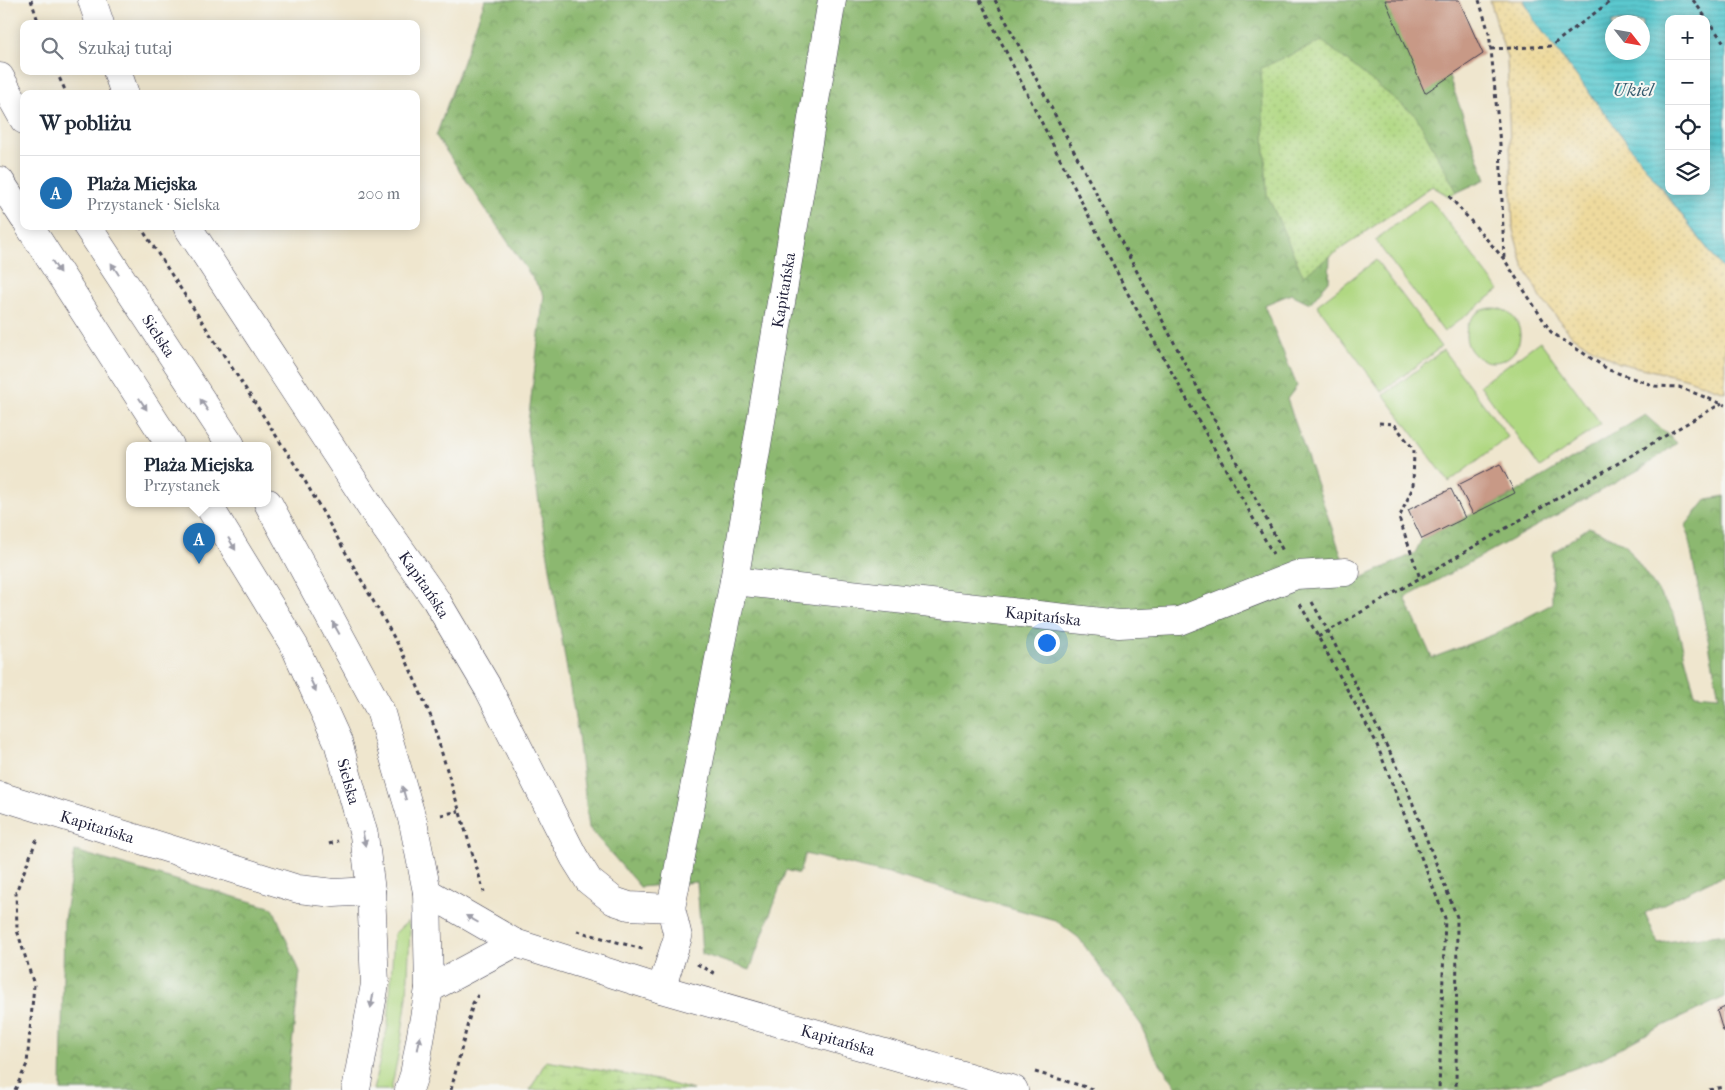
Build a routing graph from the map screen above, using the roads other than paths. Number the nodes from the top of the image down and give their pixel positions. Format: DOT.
graph roads {
  1 [pos="92,0"];
  2 [pos="832,0"];
  3 [pos="99,20"];
  4 [pos="118,75"];
  5 [pos="0,77"];
  6 [pos="124,90"];
  7 [pos="20,113"];
  8 [pos="0,181"];
  9 [pos="20,212"];
  10 [pos="32,230"];
  11 [pos="90,230"];
  12 [pos="190,230"];
  13 [pos="168,442"];
  14 [pos="229,442"];
  15 [pos="209,507"];
  16 [pos="270,507"];
  17 [pos="1346,572"];
  18 [pos="734,581"];
  19 [pos="0,796"];
  20 [pos="372,891"];
  21 [pos="427,892"];
  22 [pos="671,908"];
  23 [pos="515,943"];
  24 [pos="429,989"];
  25 [pos="661,989"];
  26 [pos="356,1090"];
  27 [pos="409,1090"];
  28 [pos="1014,1090"];
  1 -- 3 [label="street"];
  2 -- 18 [label="street, Kapitańska"];
  4 -- 6 [label="street"];
  5 -- 7 [label="street"];
  8 -- 9 [label="street"];
  10 -- 13 [label="street, one-way"];
  14 -- 11 [label="street, Sielska, one-way"];
  12 -- 22 [label="street, Kapitańska"];
  15 -- 20 [label="street, Sielska, one-way"];
  21 -- 16 [label="street, one-way"];
  17 -- 18 [label="street, Kapitańska"];
  18 -- 22 [label="street, Kapitańska"];
  19 -- 20 [label="street, Kapitańska"];
  20 -- 26 [label="street, Sielska, one-way"];
  23 -- 21 [label="street, Kapitańska, one-way"];
  21 -- 24 [label="street"];
  22 -- 25 [label="street, Kapitańska"];
  23 -- 24 [label="street"];
  23 -- 25 [label="street, Kapitańska"];
  27 -- 24 [label="street, one-way"];
  25 -- 28 [label="street, Kapitańska"];
}
